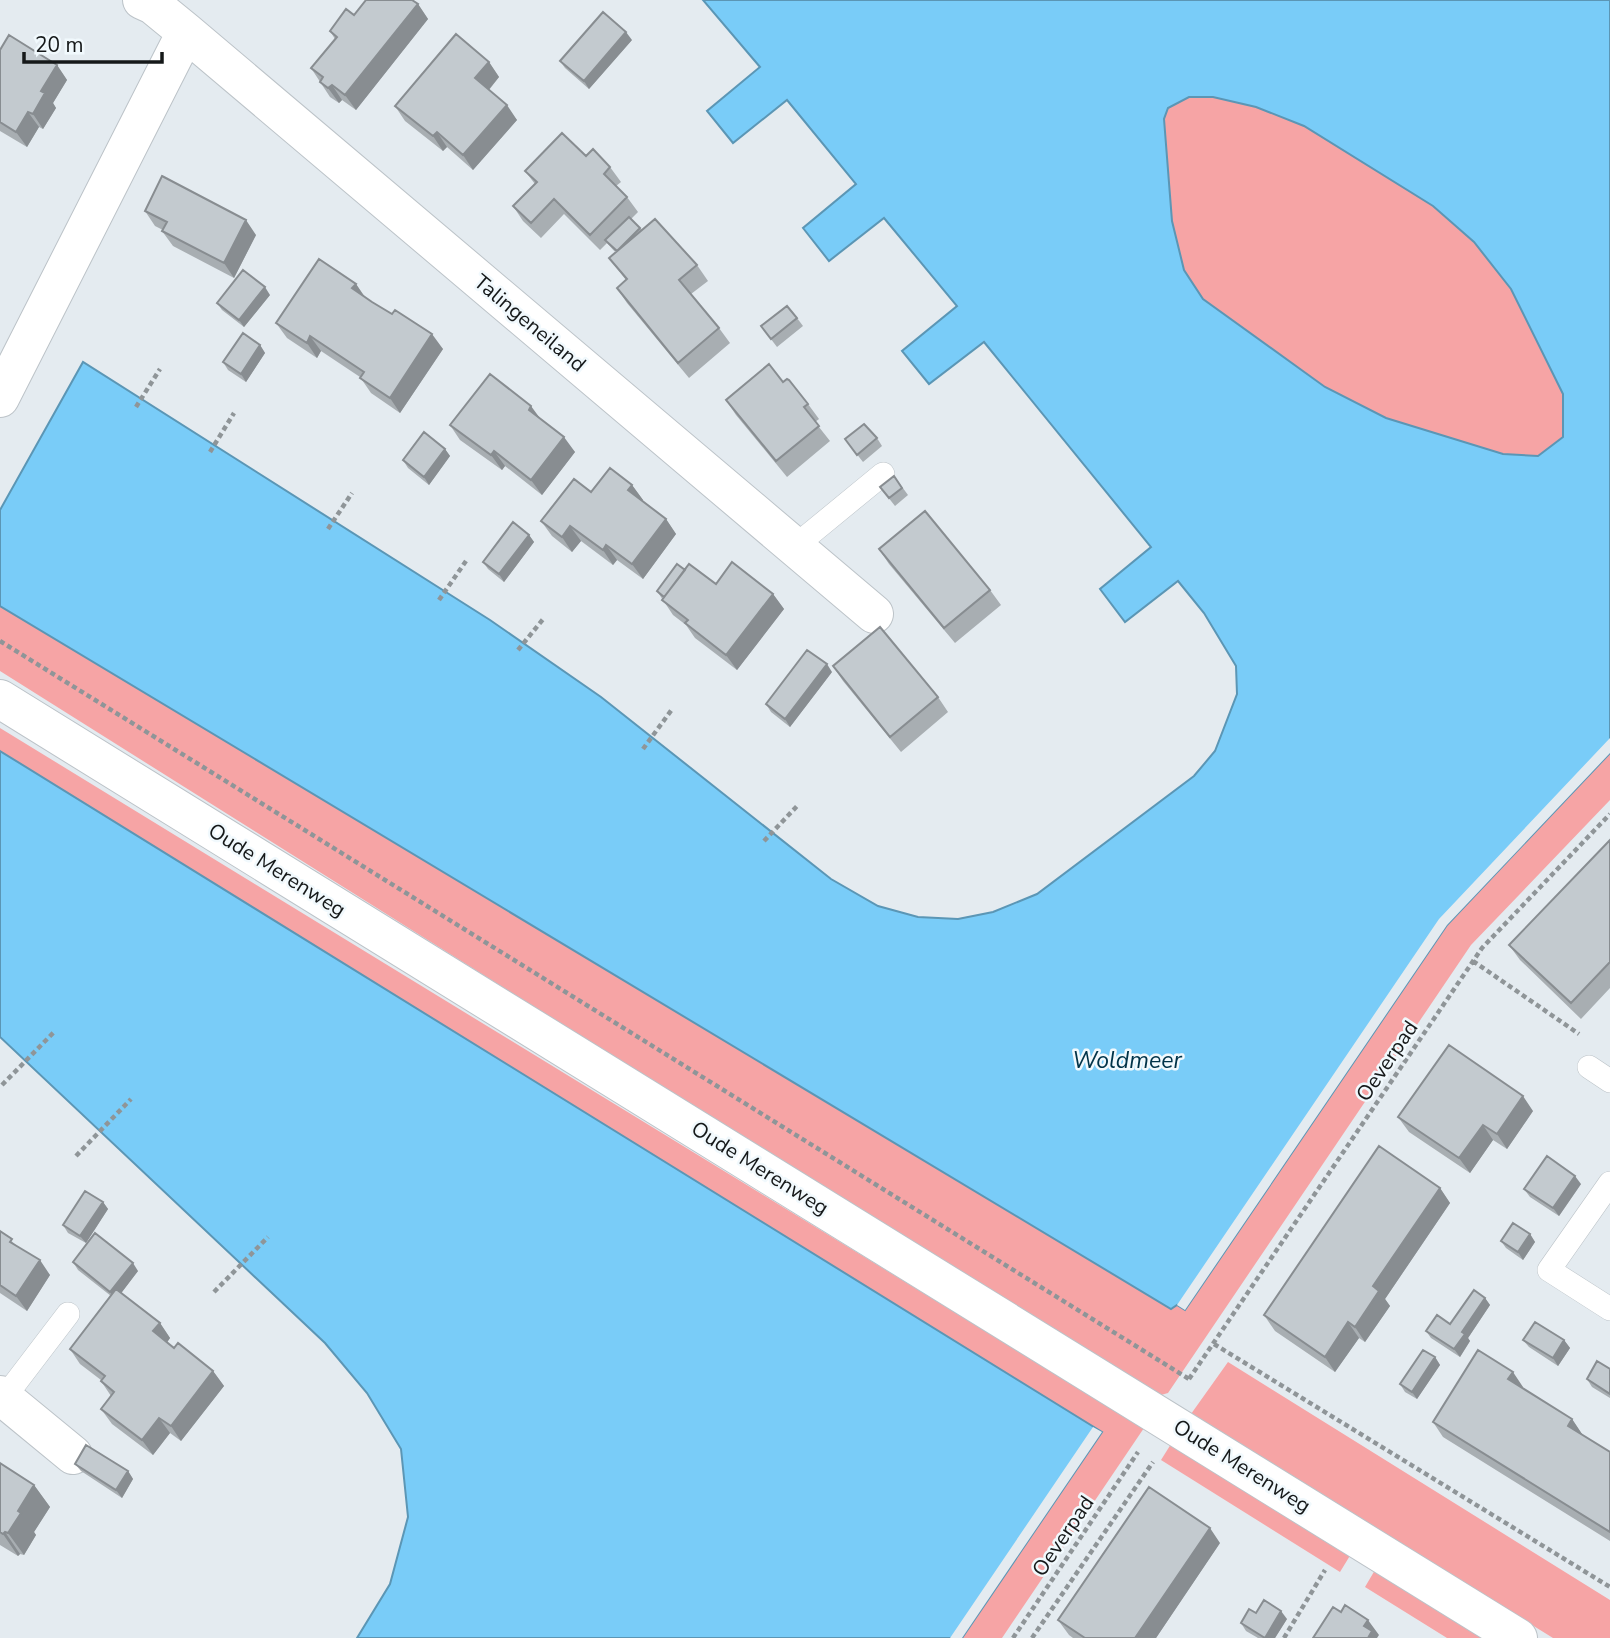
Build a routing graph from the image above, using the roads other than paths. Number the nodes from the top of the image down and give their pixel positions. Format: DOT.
graph roads {
  1 [pos="142,0"];
  2 [pos="186,32"];
  3 [pos="0,398"];
  4 [pos="883,474"];
  5 [pos="794,547"];
  6 [pos="874,614"];
  7 [pos="0,699"];
  8 [pos="1589,1067"];
  9 [pos="1610,1081"];
  10 [pos="1610,1183"];
  11 [pos="1610,1309"];
  12 [pos="68,1314"];
  13 [pos="2,1396"];
  14 [pos="73,1455"];
  15 [pos="1518,1638"];
  1 -- 2 [label="street, Talingeneiland"];
  2 -- 3 [label="street"];
  2 -- 5 [label="street, Talingeneiland"];
  4 -- 5 [label="lane"];
  5 -- 6 [label="street, Talingeneiland"];
  7 -- 15 [label="street, Oude Merenweg"];
  8 -- 9 [label="lane"];
  10 -- 11 [label="lane"];
  12 -- 13 [label="lane"];
  13 -- 14 [label="street"];
}
